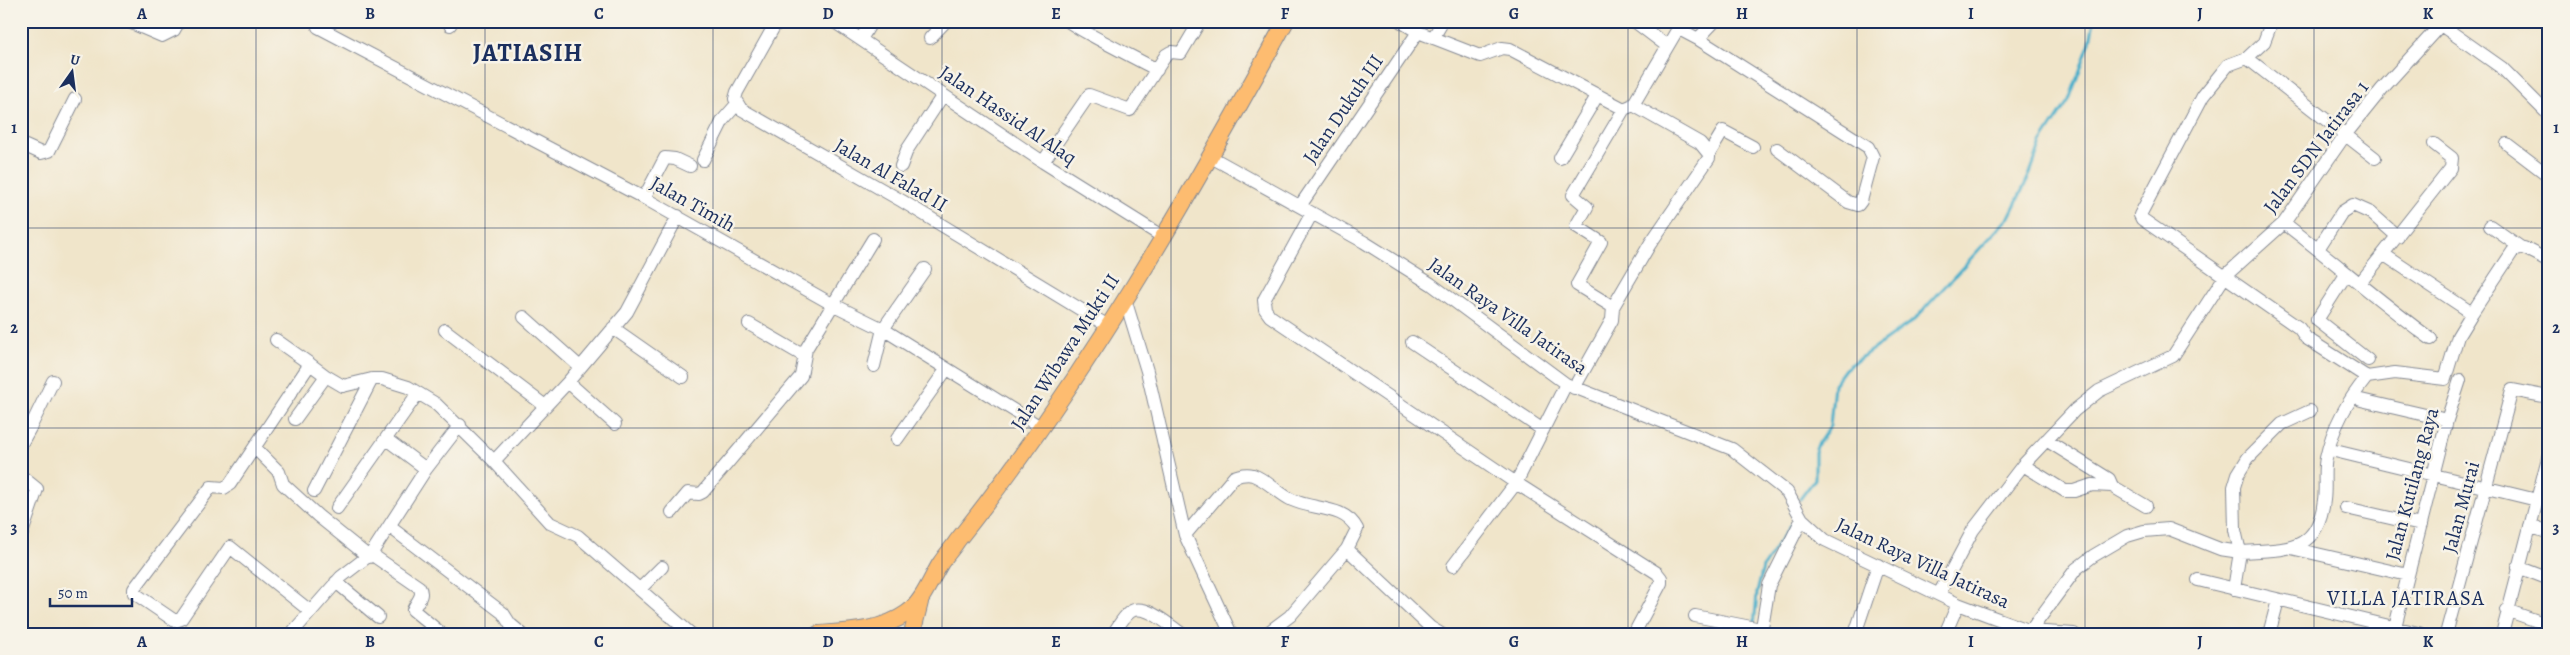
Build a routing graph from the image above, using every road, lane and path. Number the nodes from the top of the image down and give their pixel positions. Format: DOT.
graph roads {
  1 [pos="126,21"];
  2 [pos="178,21"];
  3 [pos="777,21"];
  4 [pos="833,21"];
  5 [pos="872,21"];
  6 [pos="946,21"];
  7 [pos="1068,21"];
  8 [pos="1200,21"];
  9 [pos="1286,21"];
  10 [pos="1443,21"];
  11 [pos="1634,21"];
  12 [pos="1715,21"];
  13 [pos="2272,21"];
  14 [pos="1403,22"];
  15 [pos="2442,23"];
  16 [pos="318,27"];
  17 [pos="1418,32"];
  18 [pos="930,38"];
  19 [pos="1433,38"];
  20 [pos="860,39"];
  21 [pos="1698,39"];
  22 [pos="1667,46"];
  23 [pos="2247,58"];
  24 [pos="1157,70"];
  25 [pos="943,94"];
  26 [pos="1597,96"];
  27 [pos="75,99"];
  28 [pos="737,104"];
  29 [pos="1628,107"];
  30 [pos="2549,116"];
  31 [pos="2345,135"];
  32 [pos="21,144"];
  33 [pos="2434,144"];
  34 [pos="2507,144"];
  35 [pos="1753,147"];
  36 [pos="1777,149"];
  37 [pos="1709,154"];
  38 [pos="1212,157"];
  39 [pos="1560,158"];
  40 [pos="2375,158"];
  41 [pos="703,160"];
  42 [pos="1042,162"];
  43 [pos="690,166"];
  44 [pos="902,166"];
  45 [pos="2549,176"];
  46 [pos="644,198"];
  47 [pos="1300,206"];
  48 [pos="1312,213"];
  49 [pos="678,216"];
  50 [pos="2284,223"];
  51 [pos="2490,226"];
  52 [pos="1163,237"];
  53 [pos="2398,237"];
  54 [pos="872,240"];
  55 [pos="2520,247"];
  56 [pos="2318,249"];
  57 [pos="2383,254"];
  58 [pos="2549,260"];
  59 [pos="925,269"];
  60 [pos="2347,272"];
  61 [pos="2225,276"];
  62 [pos="2360,283"];
  63 [pos="1125,299"];
  64 [pos="832,304"];
  65 [pos="1613,307"];
  66 [pos="2472,313"];
  67 [pos="524,317"];
  68 [pos="749,324"];
  69 [pos="1108,326"];
  70 [pos="614,328"];
  71 [pos="883,328"];
  72 [pos="445,330"];
  73 [pos="2431,339"];
  74 [pos="276,340"];
  75 [pos="1412,342"];
  76 [pos="804,356"];
  77 [pos="2368,360"];
  78 [pos="310,364"];
  79 [pos="874,366"];
  80 [pos="580,367"];
  81 [pos="946,370"];
  82 [pos="326,376"];
  83 [pos="683,377"];
  84 [pos="2367,377"];
  85 [pos="372,379"];
  86 [pos="2460,380"];
  87 [pos="53,381"];
  88 [pos="568,382"];
  89 [pos="1570,386"];
  90 [pos="418,393"];
  91 [pos="2549,397"];
  92 [pos="2361,400"];
  93 [pos="544,405"];
  94 [pos="2310,411"];
  95 [pos="295,419"];
  96 [pos="2447,420"];
  97 [pos="26,423"];
  98 [pos="615,424"];
  99 [pos="460,425"];
  100 [pos="1042,428"];
  101 [pos="1543,430"];
  102 [pos="386,439"];
  103 [pos="897,440"];
  104 [pos="2046,440"];
  105 [pos="21,444"];
  106 [pos="255,448"];
  107 [pos="2335,451"];
  108 [pos="2549,454"];
  109 [pos="494,461"];
  110 [pos="2023,465"];
  111 [pos="426,468"];
  112 [pos="2433,475"];
  113 [pos="21,476"];
  114 [pos="1516,483"];
  115 [pos="2112,486"];
  116 [pos="2486,487"];
  117 [pos="314,491"];
  118 [pos="2537,500"];
  119 [pos="2146,506"];
  120 [pos="337,508"];
  121 [pos="2346,508"];
  122 [pos="672,512"];
  123 [pos="1802,519"];
  124 [pos="2421,525"];
  125 [pos="2530,526"];
  126 [pos="390,527"];
  127 [pos="2549,533"];
  128 [pos="1184,535"];
  129 [pos="21,536"];
  130 [pos="2290,548"];
  131 [pos="1347,549"];
  132 [pos="2240,552"];
  133 [pos="370,556"];
  134 [pos="1878,565"];
  135 [pos="1452,566"];
  136 [pos="662,567"];
  137 [pos="2518,567"];
  138 [pos="2408,574"];
  139 [pos="2549,579"];
  140 [pos="2198,580"];
  141 [pos="336,582"];
  142 [pos="640,589"];
  143 [pos="2234,589"];
  144 [pos="922,594"];
  145 [pos="1939,594"];
  146 [pos="2278,600"];
  147 [pos="1958,604"];
  148 [pos="310,610"];
  149 [pos="2506,610"];
  150 [pos="1695,616"];
  151 [pos="378,617"];
  152 [pos="2549,625"];
  153 [pos="2395,627"];
  154 [pos="1637,628"];
  155 [pos="1758,630"];
  156 [pos="297,632"];
  157 [pos="2029,632"];
  158 [pos="442,634"];
  159 [pos="522,634"];
  160 [pos="691,634"];
  161 [pos="818,634"];
  162 [pos="912,634"];
  163 [pos="1113,634"];
  164 [pos="1182,634"];
  165 [pos="1231,634"];
  166 [pos="1266,634"];
  167 [pos="1441,634"];
  168 [pos="1855,634"];
  169 [pos="1945,634"];
  170 [pos="2074,634"];
  171 [pos="2269,634"];
  172 [pos="2422,634"];
  173 [pos="2446,634"];
  174 [pos="2502,634"];
  1 -- 2 [label="street"];
  3 -- 28 [label="street"];
  4 -- 20 [label="street, Jalan Hassid Al Alaq"];
  5 -- 20 [label="street"];
  6 -- 18 [label="street"];
  7 -- 24 [label="street"];
  8 -- 24 [label="street"];
  9 -- 38 [label="main road, Jalan Wibawa Mukti II"];
  10 -- 19 [label="street"];
  11 -- 22 [label="street"];
  12 -- 21 [label="street"];
  13 -- 23 [label="street"];
  14 -- 17 [label="street"];
  15 -- 30 [label="street"];
  15 -- 31 [label="street, Jalan SDN Jatirasa 1"];
  16 -- 46 [label="street, Jalan Timih"];
  17 -- 19 [label="street"];
  17 -- 47 [label="street, Jalan Dukuh III"];
  19 -- 26 [label="street"];
  20 -- 25 [label="street, Jalan Hassid Al Alaq"];
  21 -- 22 [label="street"];
  21 -- 36 [label="street"];
  22 -- 29 [label="street"];
  23 -- 31 [label="street"];
  23 -- 61 [label="street"];
  24 -- 42 [label="street"];
  25 -- 42 [label="street, Jalan Hassid Al Alaq"];
  25 -- 44 [label="street"];
  26 -- 29 [label="street"];
  26 -- 39 [label="street"];
  27 -- 32 [label="street"];
  28 -- 41 [label="street"];
  28 -- 69 [label="street, Jalan Al Falad II"];
  29 -- 37 [label="street"];
  29 -- 65 [label="street"];
  31 -- 40 [label="street"];
  31 -- 50 [label="street, Jalan SDN Jatirasa 1"];
  33 -- 53 [label="street"];
  34 -- 45 [label="street"];
  35 -- 37 [label="street"];
  37 -- 65 [label="street"];
  38 -- 47 [label="street, Jalan Raya Villa Jatirasa"];
  38 -- 52 [label="main road, Jalan Wibawa Mukti II"];
  42 -- 52 [label="street, Jalan Hassid Al Alaq"];
  43 -- 46 [label="street"];
  46 -- 49 [label="street, Jalan Timih"];
  47 -- 48 [label="street, Jalan Raya Villa Jatirasa"];
  48 -- 89 [label="street, Jalan Raya Villa Jatirasa"];
  48 -- 114 [label="street"];
  49 -- 64 [label="street, Jalan Timih"];
  49 -- 70 [label="street"];
  50 -- 56 [label="street"];
  50 -- 61 [label="street, Jalan SDN Jatirasa 1"];
  51 -- 55 [label="street"];
  52 -- 63 [label="main road, Jalan Wibawa Mukti II"];
  53 -- 56 [label="street"];
  53 -- 57 [label="street"];
  54 -- 64 [label="street"];
  55 -- 58 [label="street"];
  55 -- 66 [label="street"];
  56 -- 60 [label="street"];
  57 -- 62 [label="street"];
  57 -- 66 [label="street"];
  59 -- 71 [label="street"];
  60 -- 62 [label="street"];
  60 -- 77 [label="street"];
  61 -- 84 [label="street"];
  61 -- 104 [label="street, Jalan SDN Jatirasa 1"];
  62 -- 73 [label="street"];
  63 -- 69 [label="main road, Jalan Wibawa Mukti II"];
  63 -- 128 [label="street"];
  64 -- 71 [label="street, Jalan Timih"];
  64 -- 76 [label="street"];
  65 -- 89 [label="street"];
  66 -- 84 [label="street"];
  67 -- 80 [label="street"];
  68 -- 76 [label="street"];
  69 -- 100 [label="main road, Jalan Wibawa Mukti II"];
  70 -- 80 [label="street"];
  70 -- 83 [label="street"];
  71 -- 79 [label="street"];
  71 -- 81 [label="street, Jalan Timih"];
  72 -- 93 [label="street"];
  74 -- 78 [label="street"];
  75 -- 101 [label="street"];
  76 -- 122 [label="street"];
  78 -- 82 [label="street"];
  78 -- 106 [label="street"];
  80 -- 88 [label="street"];
  81 -- 100 [label="street, Jalan Timih"];
  81 -- 103 [label="street"];
  82 -- 85 [label="street"];
  82 -- 95 [label="street"];
  84 -- 130 [label="street"];
  85 -- 90 [label="street"];
  85 -- 117 [label="street"];
  86 -- 96 [label="street, Jalan Kutilang Raya"];
  87 -- 97 [label="street"];
  88 -- 93 [label="street"];
  88 -- 98 [label="street"];
  89 -- 101 [label="street"];
  89 -- 123 [label="street, Jalan Raya Villa Jatirasa"];
  90 -- 99 [label="street"];
  90 -- 102 [label="street"];
  91 -- 116 [label="street, Jalan Murai"];
  92 -- 96 [label="street"];
  93 -- 109 [label="street"];
  94 -- 132 [label="street"];
  96 -- 112 [label="street, Jalan Kutilang Raya"];
  97 -- 105 [label="street"];
  99 -- 109 [label="street"];
  99 -- 111 [label="street"];
  100 -- 144 [label="main road, Jalan Wibawa Mukti II"];
  101 -- 114 [label="street"];
  102 -- 111 [label="street"];
  102 -- 120 [label="street"];
  104 -- 110 [label="street, Jalan SDN Jatirasa 1"];
  104 -- 115 [label="street"];
  106 -- 133 [label="street"];
  106 -- 148 [label="street"];
  107 -- 112 [label="street"];
  108 -- 118 [label="street"];
  109 -- 142 [label="street"];
  110 -- 115 [label="street"];
  110 -- 145 [label="street, Jalan SDN Jatirasa 1"];
  111 -- 126 [label="street"];
  112 -- 116 [label="street"];
  112 -- 124 [label="street, Jalan Kutilang Raya"];
  113 -- 129 [label="street"];
  114 -- 135 [label="street"];
  114 -- 154 [label="street"];
  115 -- 119 [label="street"];
  116 -- 118 [label="street"];
  116 -- 173 [label="street, Jalan Murai"];
  118 -- 125 [label="street"];
  121 -- 124 [label="street"];
  123 -- 134 [label="street, Jalan Raya Villa Jatirasa"];
  123 -- 155 [label="street"];
  124 -- 138 [label="street, Jalan Kutilang Raya"];
  125 -- 127 [label="street"];
  125 -- 137 [label="street"];
  126 -- 133 [label="street"];
  126 -- 159 [label="street"];
  128 -- 131 [label="street"];
  128 -- 165 [label="street"];
  130 -- 132 [label="street"];
  130 -- 138 [label="street"];
  131 -- 166 [label="street"];
  131 -- 167 [label="street"];
  132 -- 143 [label="street"];
  132 -- 157 [label="street"];
  133 -- 141 [label="street"];
  133 -- 158 [label="street"];
  134 -- 145 [label="street, Jalan Raya Villa Jatirasa"];
  134 -- 168 [label="street"];
  136 -- 142 [label="street"];
  137 -- 139 [label="street"];
  137 -- 149 [label="street"];
  138 -- 153 [label="street, Jalan Kutilang Raya"];
  140 -- 143 [label="street"];
  141 -- 148 [label="street"];
  141 -- 151 [label="street"];
  142 -- 160 [label="street"];
  143 -- 146 [label="street"];
  144 -- 161 [label="main road, Jalan Wibawa Mukti II"];
  144 -- 162 [label="main road"];
  145 -- 147 [label="street, Jalan Raya Villa Jatirasa"];
  146 -- 153 [label="street"];
  146 -- 171 [label="street"];
  147 -- 157 [label="street, Jalan Raya Villa Jatirasa"];
  147 -- 169 [label="street"];
  148 -- 156 [label="street"];
  149 -- 152 [label="street"];
  149 -- 174 [label="street"];
  150 -- 155 [label="street"];
  153 -- 172 [label="street"];
  157 -- 170 [label="street, Jalan Raya Villa Jatirasa"];
  163 -- 164 [label="street"];
}
